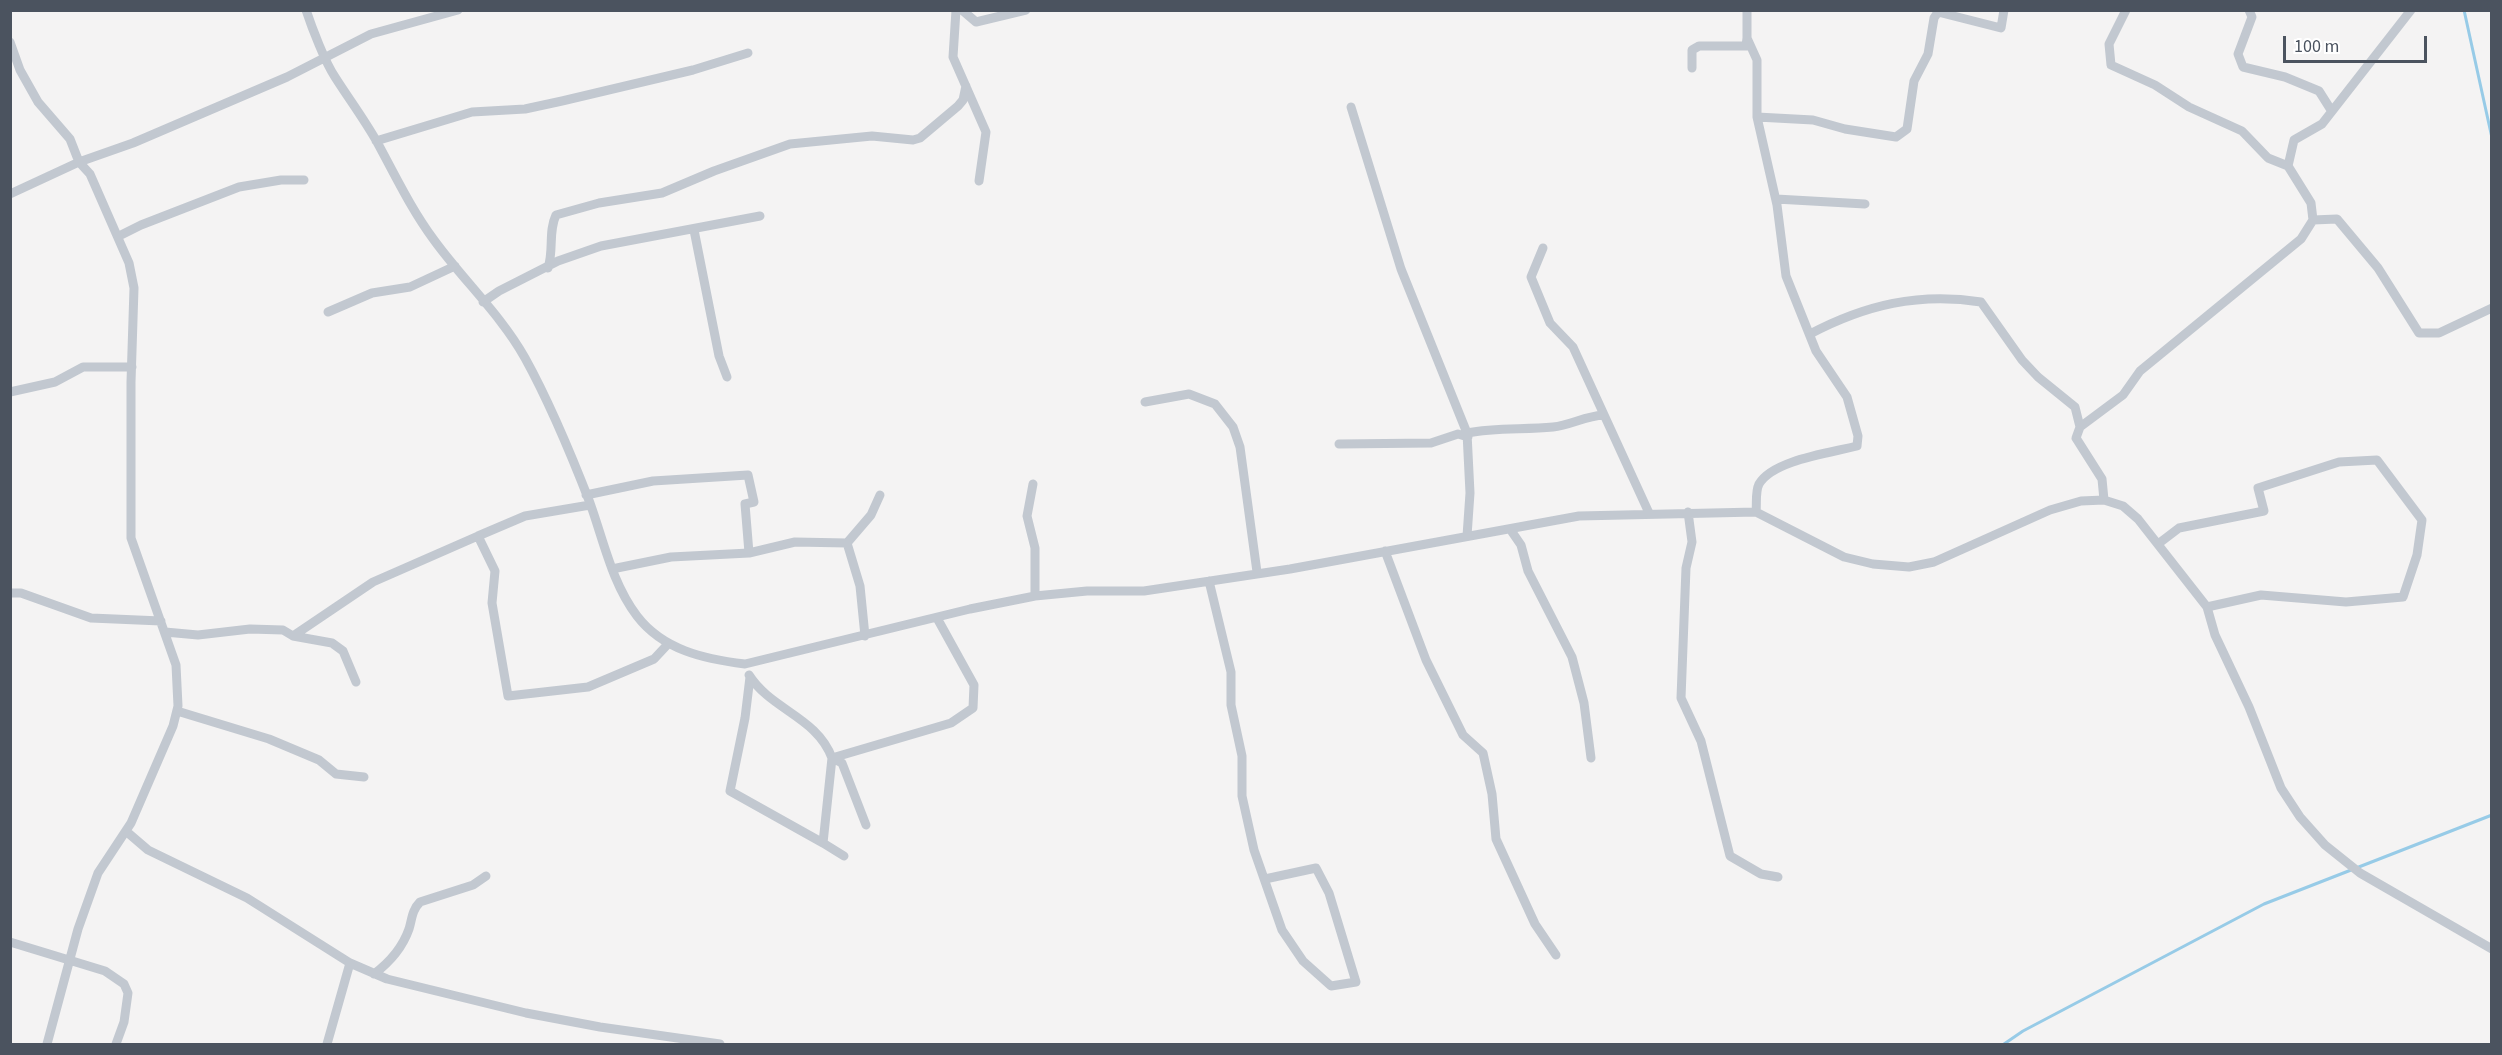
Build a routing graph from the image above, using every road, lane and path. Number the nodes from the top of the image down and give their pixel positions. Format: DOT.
graph roads {
  1 [pos="306,10"];
  2 [pos="459,10"];
  3 [pos="956,10"];
  4 [pos="962,10"];
  5 [pos="1026,10"];
  6 [pos="1746,10"];
  7 [pos="2004,10"];
  8 [pos="2126,10"];
  9 [pos="2249,10"];
  10 [pos="2411,10"];
  11 [pos="1747,38"];
  12 [pos="10,42"];
  13 [pos="748,53"];
  14 [pos="326,56"];
  15 [pos="1692,68"];
  16 [pos="966,86"];
  17 [pos="1351,107"];
  18 [pos="2331,110"];
  19 [pos="1757,117"];
  20 [pos="376,141"];
  21 [pos="79,162"];
  22 [pos="2288,166"];
  23 [pos="304,180"];
  24 [pos="979,181"];
  25 [pos="10,194"];
  26 [pos="1776,199"];
  27 [pos="1865,204"];
  28 [pos="760,216"];
  29 [pos="2313,220"];
  30 [pos="694,230"];
  31 [pos="119,236"];
  32 [pos="1543,248"];
  33 [pos="455,266"];
  34 [pos="548,268"];
  35 [pos="483,302"];
  36 [pos="2492,308"];
  37 [pos="328,312"];
  38 [pos="1810,334"];
  39 [pos="132,367"];
  40 [pos="727,377"];
  41 [pos="10,392"];
  42 [pos="1144,402"];
  43 [pos="1604,415"];
  44 [pos="2080,427"];
  45 [pos="1468,435"];
  46 [pos="1339,444"];
  47 [pos="1033,484"];
  48 [pos="586,495"];
  49 [pos="880,495"];
  50 [pos="2104,500"];
  51 [pos="590,505"];
  52 [pos="1688,512"];
  53 [pos="1756,512"];
  54 [pos="1649,513"];
  55 [pos="1510,529"];
  56 [pos="478,536"];
  57 [pos="1467,536"];
  58 [pos="847,543"];
  59 [pos="2158,544"];
  60 [pos="1385,551"];
  61 [pos="749,553"];
  62 [pos="612,569"];
  63 [pos="1257,572"];
  64 [pos="1209,581"];
  65 [pos="10,593"];
  66 [pos="1035,596"];
  67 [pos="2207,607"];
  68 [pos="937,618"];
  69 [pos="161,621"];
  70 [pos="165,632"];
  71 [pos="293,636"];
  72 [pos="865,636"];
  73 [pos="669,644"];
  74 [pos="745,664"];
  75 [pos="750,677"];
  76 [pos="356,682"];
  77 [pos="177,711"];
  78 [pos="832,758"];
  79 [pos="1591,758"];
  80 [pos="364,777"];
  81 [pos="866,825"];
  82 [pos="126,832"];
  83 [pos="823,843"];
  84 [pos="844,856"];
  85 [pos="486,876"];
  86 [pos="1778,877"];
  87 [pos="1265,879"];
  88 [pos="10,942"];
  89 [pos="2492,949"];
  90 [pos="1556,955"];
  91 [pos="69,962"];
  92 [pos="350,963"];
  93 [pos="374,974"];
  94 [pos="47,1044"];
  95 [pos="116,1044"];
  96 [pos="327,1044"];
  97 [pos="718,1044"];
  1 -- 14 [label="street"];
  2 -- 14 [label="street"];
  3 -- 16 [label="street"];
  4 -- 5 [label="street"];
  6 -- 11 [label="street"];
  7 -- 19 [label="street"];
  8 -- 22 [label="street"];
  9 -- 18 [label="street"];
  10 -- 18 [label="street"];
  11 -- 15 [label="street"];
  11 -- 19 [label="street"];
  12 -- 21 [label="street"];
  13 -- 20 [label="street"];
  14 -- 20 [label="street"];
  14 -- 21 [label="street"];
  16 -- 24 [label="street"];
  16 -- 34 [label="street"];
  17 -- 45 [label="street"];
  18 -- 22 [label="street"];
  19 -- 26 [label="street"];
  20 -- 33 [label="street"];
  21 -- 25 [label="street"];
  21 -- 31 [label="street"];
  22 -- 29 [label="street"];
  23 -- 31 [label="street"];
  26 -- 27 [label="street"];
  26 -- 38 [label="street"];
  28 -- 30 [label="street"];
  29 -- 36 [label="street"];
  29 -- 44 [label="street"];
  30 -- 34 [label="street"];
  30 -- 40 [label="street"];
  31 -- 39 [label="street"];
  32 -- 43 [label="street"];
  33 -- 35 [label="street"];
  33 -- 37 [label="street"];
  34 -- 35 [label="street"];
  35 -- 48 [label="street"];
  38 -- 44 [label="street"];
  38 -- 53 [label="street"];
  39 -- 41 [label="street"];
  39 -- 69 [label="street"];
  42 -- 63 [label="street"];
  43 -- 45 [label="street"];
  43 -- 54 [label="street"];
  44 -- 50 [label="street"];
  45 -- 46 [label="street"];
  45 -- 57 [label="street"];
  47 -- 66 [label="street"];
  48 -- 51 [label="street"];
  48 -- 61 [label="street"];
  49 -- 58 [label="street"];
  50 -- 53 [label="street"];
  50 -- 59 [label="street"];
  51 -- 56 [label="street"];
  51 -- 62 [label="street"];
  52 -- 53 [label="street"];
  52 -- 54 [label="street"];
  52 -- 86 [label="street"];
  54 -- 55 [label="street"];
  55 -- 57 [label="street"];
  55 -- 79 [label="street"];
  56 -- 71 [label="street"];
  56 -- 73 [label="street"];
  57 -- 60 [label="street"];
  58 -- 61 [label="street"];
  58 -- 72 [label="street"];
  59 -- 67 [label="street"];
  59 -- 67 [label="street"];
  60 -- 63 [label="street"];
  60 -- 90 [label="street"];
  61 -- 62 [label="street"];
  62 -- 73 [label="street"];
  63 -- 64 [label="street"];
  64 -- 66 [label="street"];
  64 -- 87 [label="street"];
  65 -- 69 [label="street"];
  66 -- 68 [label="street"];
  67 -- 89 [label="street"];
  68 -- 72 [label="street"];
  68 -- 78 [label="street"];
  69 -- 70 [label="street"];
  70 -- 71 [label="street"];
  70 -- 77 [label="street"];
  71 -- 76 [label="street"];
  72 -- 74 [label="street"];
  73 -- 74 [label="street"];
  74 -- 75 [label="street"];
  75 -- 78 [label="street"];
  75 -- 83 [label="street"];
  77 -- 80 [label="street"];
  77 -- 82 [label="street"];
  78 -- 81 [label="street"];
  78 -- 83 [label="street"];
  82 -- 91 [label="street"];
  82 -- 92 [label="street"];
  83 -- 84 [label="street"];
  85 -- 93 [label="street"];
  87 -- 87 [label="street"];
  88 -- 91 [label="street"];
  91 -- 94 [label="street"];
  91 -- 95 [label="street"];
  92 -- 93 [label="street"];
  92 -- 96 [label="street"];
  93 -- 97 [label="street"];
}
